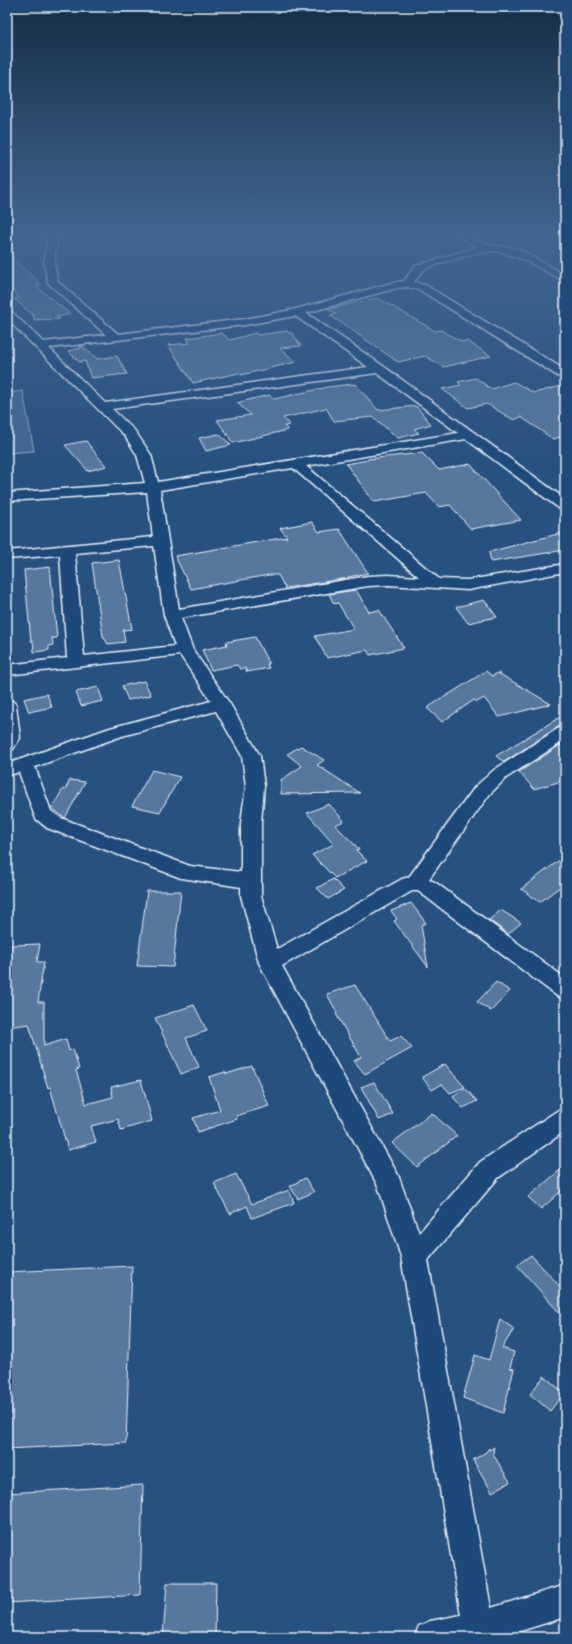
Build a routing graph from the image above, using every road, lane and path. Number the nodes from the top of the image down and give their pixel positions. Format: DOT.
graph roads {
  1 [pos="84,310"];
  2 [pos="305,310"];
  3 [pos="458,310"];
  4 [pos="297,312"];
  5 [pos="7,313"];
  6 [pos="115,337"];
  7 [pos="40,346"];
  8 [pos="379,369"];
  9 [pos="565,375"];
  10 [pos="102,407"];
  11 [pos="468,435"];
  12 [pos="296,463"];
  13 [pos="153,487"];
  14 [pos="7,497"];
  15 [pos="565,506"];
  16 [pos="161,541"];
  17 [pos="67,550"];
  18 [pos="7,556"];
  19 [pos="565,568"];
  20 [pos="436,584"];
  21 [pos="172,614"];
  22 [pos="185,650"];
  23 [pos="76,663"];
  24 [pos="7,670"];
  25 [pos="221,704"];
  26 [pos="7,705"];
  27 [pos="565,732"];
  28 [pos="7,745"];
  29 [pos="16,767"];
  30 [pos="251,881"];
  31 [pos="415,883"];
  32 [pos="270,963"];
  33 [pos="565,990"];
  34 [pos="565,1118"];
  35 [pos="414,1257"];
  36 [pos="565,1601"];
  37 [pos="479,1628"];
  38 [pos="430,1637"];
  1 -- 6 [label="street"];
  2 -- 4 [label="street"];
  3 -- 9 [label="street"];
  4 -- 6 [label="street"];
  4 -- 8 [label="street"];
  5 -- 7 [label="street"];
  6 -- 7 [label="street"];
  7 -- 10 [label="street"];
  8 -- 10 [label="street"];
  8 -- 11 [label="street"];
  10 -- 13 [label="street"];
  11 -- 12 [label="street"];
  11 -- 15 [label="street"];
  12 -- 13 [label="street"];
  12 -- 20 [label="street"];
  13 -- 14 [label="street"];
  13 -- 16 [label="street"];
  16 -- 17 [label="street"];
  16 -- 21 [label="street"];
  17 -- 18 [label="street"];
  17 -- 23 [label="street"];
  19 -- 20 [label="street"];
  20 -- 21 [label="street"];
  21 -- 22 [label="street"];
  22 -- 23 [label="street"];
  22 -- 25 [label="street"];
  23 -- 24 [label="street"];
  25 -- 29 [label="street"];
  25 -- 30 [label="street"];
  26 -- 28 [label="street"];
  27 -- 31 [label="street"];
  29 -- 30 [label="street"];
  30 -- 32 [label="street"];
  31 -- 32 [label="street"];
  31 -- 33 [label="street"];
  32 -- 35 [label="street"];
  34 -- 35 [label="street"];
  35 -- 37 [label="street"];
  36 -- 37 [label="street"];
  37 -- 38 [label="street"];
}
